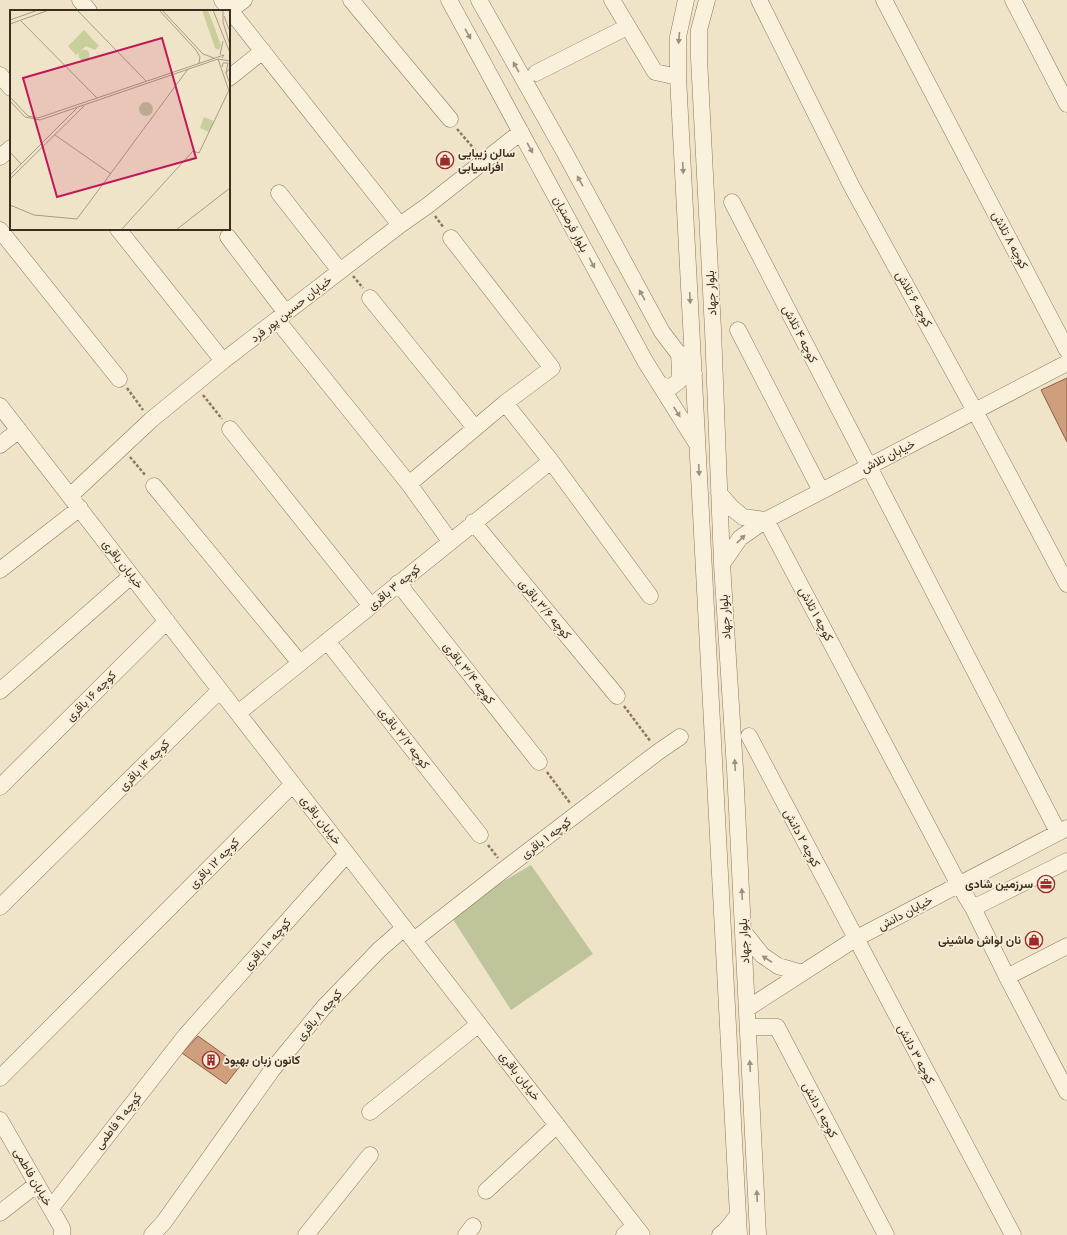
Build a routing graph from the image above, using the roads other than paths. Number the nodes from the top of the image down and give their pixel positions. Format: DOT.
graph roads {
  1 [pos="80,0"];
  2 [pos="244,0"];
  3 [pos="351,0"];
  4 [pos="449,0"];
  5 [pos="479,0"];
  6 [pos="612,0"];
  7 [pos="686,0"];
  8 [pos="707,0"];
  9 [pos="759,0"];
  10 [pos="884,0"];
  11 [pos="1013,0"];
  12 [pos="226,5"];
  13 [pos="88,10"];
  14 [pos="627,27"];
  15 [pos="263,51"];
  16 [pos="536,73"];
  17 [pos="0,75"];
  18 [pos="230,77"];
  19 [pos="678,77"];
  20 [pos="10,87"];
  21 [pos="1066,101"];
  22 [pos="450,120"];
  23 [pos="521,132"];
  24 [pos="10,149"];
  25 [pos="0,157"];
  26 [pos="279,193"];
  27 [pos="732,202"];
  28 [pos="400,225"];
  29 [pos="119,230"];
  30 [pos="0,231"];
  31 [pos="228,237"];
  32 [pos="452,238"];
  33 [pos="343,269"];
  34 [pos="689,270"];
  35 [pos="710,270"];
  36 [pos="370,298"];
  37 [pos="282,317"];
  38 [pos="738,330"];
  39 [pos="1067,350"];
  40 [pos="678,354"];
  41 [pos="223,361"];
  42 [pos="1067,363"];
  43 [pos="694,374"];
  44 [pos="119,379"];
  45 [pos="660,385"];
  46 [pos="504,403"];
  47 [pos="0,406"];
  48 [pos="975,411"];
  49 [pos="475,428"];
  50 [pos="230,429"];
  51 [pos="19,430"];
  52 [pos="698,444"];
  53 [pos="0,445"];
  54 [pos="550,460"];
  55 [pos="869,466"];
  56 [pos="409,484"];
  57 [pos="154,486"];
  58 [pos="821,492"];
  59 [pos="719,493"];
  60 [pos="70,496"];
  61 [pos="80,508"];
  62 [pos="766,520"];
  63 [pos="473,522"];
  64 [pos="450,541"];
  65 [pos="722,564"];
  66 [pos="0,570"];
  67 [pos="132,576"];
  68 [pos="398,583"];
  69 [pos="1067,584"];
  70 [pos="650,596"];
  71 [pos="371,606"];
  72 [pos="167,621"];
  73 [pos="328,641"];
  74 [pos="300,663"];
  75 [pos="220,690"];
  76 [pos="0,691"];
  77 [pos="617,696"];
  78 [pos="238,713"];
  79 [pos="749,736"];
  80 [pos="680,737"];
  81 [pos="539,762"];
  82 [pos="293,784"];
  83 [pos="0,787"];
  84 [pos="1063,830"];
  85 [pos="480,835"];
  86 [pos="347,854"];
  87 [pos="1067,861"];
  88 [pos="959,884"];
  89 [pos="0,907"];
  90 [pos="973,908"];
  91 [pos="743,931"];
  92 [pos="409,934"];
  93 [pos="855,939"];
  94 [pos="1067,946"];
  95 [pos="802,974"];
  96 [pos="1007,977"];
  97 [pos="748,1008"];
  98 [pos="479,1024"];
  99 [pos="748,1026"];
  100 [pos="186,1035"];
  101 [pos="0,1078"];
  102 [pos="1067,1092"];
  103 [pos="370,1112"];
  104 [pos="0,1120"];
  105 [pos="557,1125"];
  106 [pos="370,1156"];
  107 [pos="37,1184"];
  108 [pos="486,1190"];
  109 [pos="51,1208"];
  110 [pos="0,1213"];
  111 [pos="738,1215"];
  112 [pos="634,1232"];
  113 [pos="62,1235"];
  114 [pos="152,1235"];
  115 [pos="306,1235"];
  116 [pos="720,1235"];
  117 [pos="739,1235"];
  118 [pos="758,1235"];
  119 [pos="886,1235"];
  120 [pos="1013,1235"];
  1 -- 13 [label="street"];
  2 -- 12 [label="street"];
  3 -- 22 [label="street"];
  4 -- 23 [label="street, بلوار فرصتیان, one-way"];
  40 -- 5 [label="street, one-way"];
  6 -- 14 [label="street"];
  7 -- 19 [label="street, بلوار جهاد, one-way"];
  8 -- 35 [label="street, بلوار جهاد"];
  9 -- 48 [label="street, کوچه ۶ تلاش"];
  10 -- 39 [label="street, کوچه ۸ تلاش"];
  11 -- 21 [label="street"];
  12 -- 15 [label="street"];
  14 -- 16 [label="street"];
  14 -- 19 [label="street"];
  15 -- 18 [label="street"];
  15 -- 28 [label="street"];
  17 -- 20 [label="street"];
  19 -- 34 [label="street, بلوار جهاد, one-way"];
  23 -- 28 [label="street, خیابان حسین پور فرد"];
  23 -- 45 [label="street, بلوار فرصتیان, one-way"];
  24 -- 25 [label="street"];
  26 -- 33 [label="street"];
  27 -- 55 [label="street, کوچه ۴ تلاش"];
  28 -- 33 [label="street, خیابان حسین پور فرد"];
  29 -- 41 [label="street"];
  30 -- 44 [label="street"];
  31 -- 37 [label="street"];
  32 -- 46 [label="street"];
  33 -- 37 [label="street, خیابان حسین پور فرد"];
  34 -- 35 [label="street"];
  34 -- 43 [label="street, بلوار جهاد, one-way"];
  35 -- 59 [label="street, بلوار جهاد"];
  36 -- 49 [label="street"];
  37 -- 41 [label="street, خیابان حسین پور فرد"];
  37 -- 56 [label="street"];
  38 -- 58 [label="street"];
  40 -- 43 [label="street"];
  40 -- 45 [label="street"];
  41 -- 60 [label="street, خیابان حسین پور فرد"];
  42 -- 48 [label="street, خیابان تلاش"];
  43 -- 52 [label="street, بلوار جهاد"];
  45 -- 52 [label="street, بلوار فرصتیان, one-way"];
  46 -- 49 [label="street"];
  46 -- 54 [label="street"];
  47 -- 51 [label="street, خیابان باقری"];
  48 -- 55 [label="street, خیابان تلاش"];
  48 -- 69 [label="street, کوچه ۶ تلاش"];
  49 -- 56 [label="street"];
  50 -- 71 [label="street"];
  51 -- 53 [label="street"];
  51 -- 60 [label="street, خیابان باقری"];
  52 -- 111 [label="street, بلوار جهاد, one-way"];
  54 -- 63 [label="street, کوچه ۳ باقری"];
  54 -- 70 [label="street"];
  55 -- 58 [label="street, خیابان تلاش"];
  55 -- 84 [label="street, کوچه ۴ تلاش"];
  56 -- 64 [label="street"];
  57 -- 74 [label="street"];
  58 -- 62 [label="street, خیابان تلاش"];
  59 -- 62 [label="street"];
  59 -- 65 [label="street, بلوار جهاد"];
  60 -- 61 [label="street, خیابان باقری"];
  61 -- 66 [label="street"];
  61 -- 67 [label="street, خیابان باقری"];
  65 -- 62 [label="street, خیابان تلاش, one-way"];
  62 -- 88 [label="street, کوچه ۱ تلاش"];
  63 -- 64 [label="street, کوچه ۳ باقری"];
  63 -- 77 [label="street, کوچه ۳/۶ باقری"];
  64 -- 68 [label="street, کوچه ۳ باقری"];
  91 -- 65 [label="street, بلوار جهاد, one-way"];
  67 -- 72 [label="street, خیابان باقری"];
  67 -- 76 [label="street"];
  68 -- 71 [label="street, کوچه ۳ باقری"];
  68 -- 81 [label="street, کوچه ۳/۴ باقری"];
  71 -- 73 [label="street, کوچه ۳ باقری"];
  72 -- 75 [label="street, خیابان باقری"];
  72 -- 83 [label="street, کوچه ۱۶ باقری"];
  73 -- 74 [label="street, کوچه ۳ باقری"];
  73 -- 85 [label="street, کوچه ۳/۲ باقری"];
  74 -- 78 [label="street, کوچه ۳ باقری"];
  75 -- 78 [label="street, خیابان باقری"];
  75 -- 89 [label="street, کوچه ۱۴ باقری"];
  78 -- 82 [label="street, خیابان باقری"];
  79 -- 93 [label="street, کوچه ۲ دانش"];
  80 -- 92 [label="street, کوچه ۱ باقری"];
  82 -- 86 [label="street, خیابان باقری"];
  82 -- 101 [label="street, کوچه ۱۲ باقری"];
  84 -- 88 [label="street, خیابان دانش"];
  86 -- 92 [label="street, خیابان باقری"];
  86 -- 100 [label="street, کوچه ۱۰ باقری"];
  87 -- 90 [label="street"];
  88 -- 90 [label="street, کوچه ۱ تلاش"];
  88 -- 93 [label="street, خیابان دانش"];
  90 -- 96 [label="street, کوچه ۱ تلاش"];
  95 -- 91 [label="street, one-way"];
  91 -- 97 [label="street, بلوار جهاد"];
  92 -- 98 [label="street, خیابان باقری"];
  92 -- 114 [label="street, کوچه ۸ باقری"];
  93 -- 95 [label="street, خیابان دانش"];
  93 -- 120 [label="street, کوچه ۳ دانش"];
  94 -- 96 [label="street"];
  95 -- 97 [label="street, خیابان دانش"];
  96 -- 102 [label="street, کوچه ۱ تلاش"];
  97 -- 99 [label="street, بلوار جهاد"];
  98 -- 103 [label="street"];
  98 -- 105 [label="street, خیابان باقری"];
  118 -- 99 [label="street, بلوار جهاد, one-way"];
  99 -- 119 [label="street, کوچه ۱ دانش"];
  100 -- 109 [label="street, کوچه ۹ فاطمی"];
  104 -- 107 [label="street, خیابان فاطمی"];
  105 -- 108 [label="street"];
  105 -- 112 [label="street, خیابان باقری"];
  106 -- 115 [label="street"];
  107 -- 109 [label="street, خیابان فاطمی"];
  107 -- 110 [label="street"];
  109 -- 113 [label="street, خیابان فاطمی"];
  111 -- 116 [label="street"];
  111 -- 117 [label="street, بلوار جهاد"];
}
